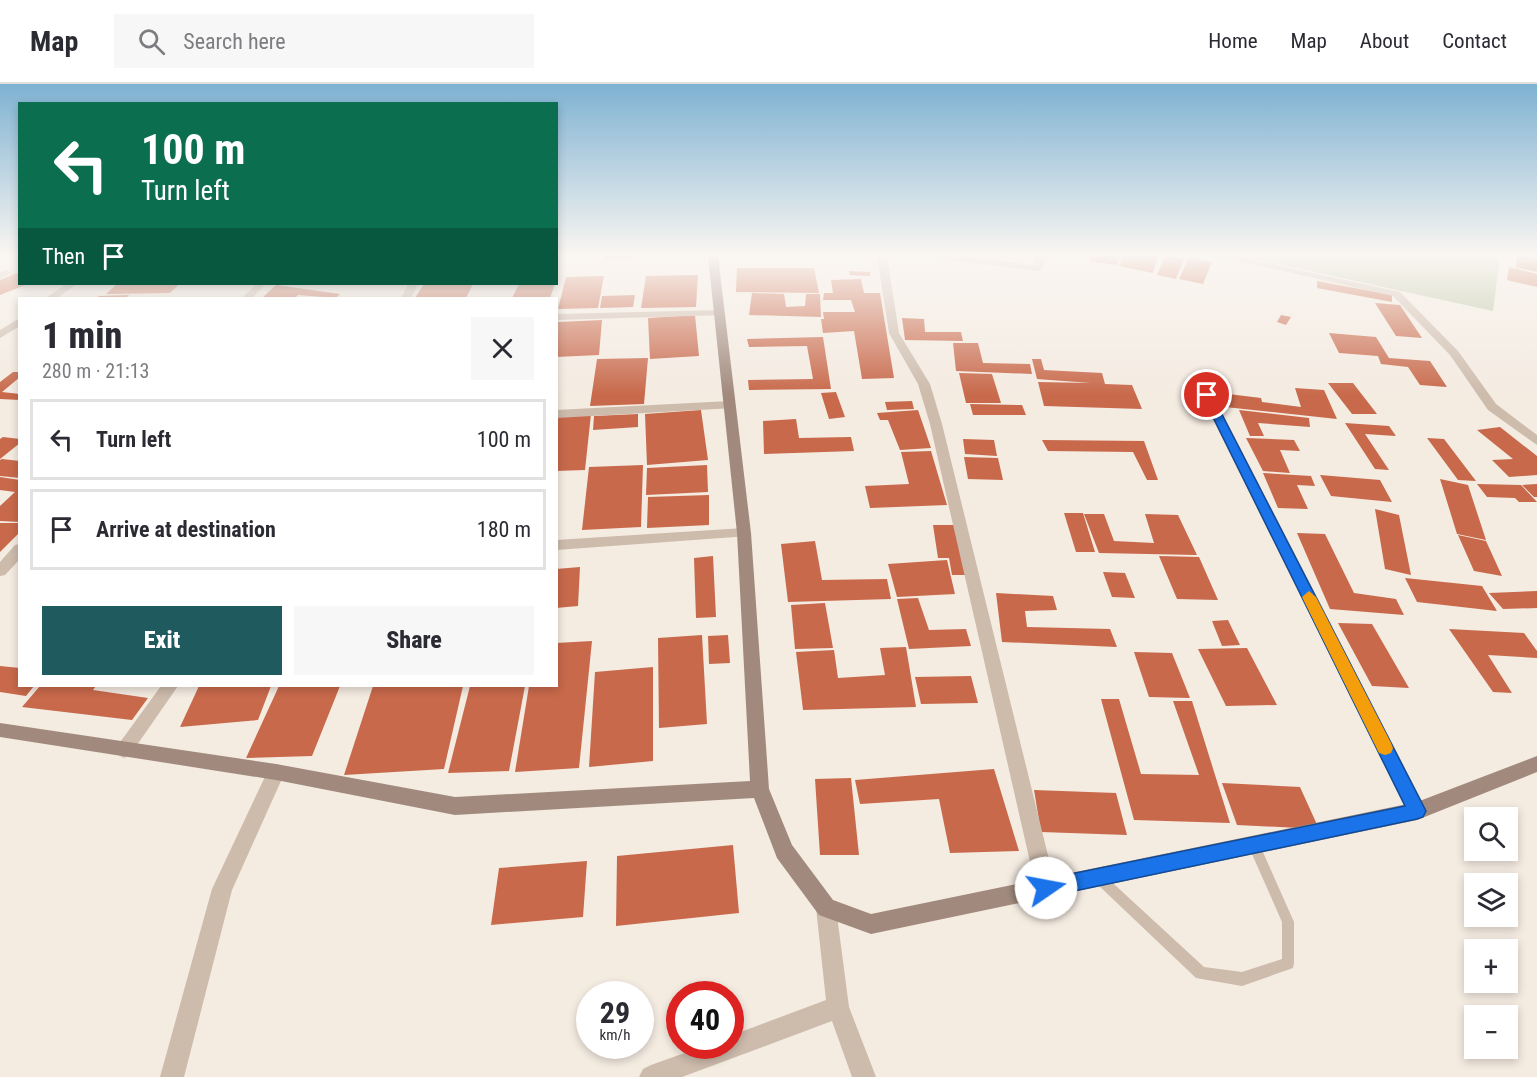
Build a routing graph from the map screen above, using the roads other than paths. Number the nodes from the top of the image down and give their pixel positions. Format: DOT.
graph roads {
  1 [pos="719,302"];
  2 [pos="889,302"];
  3 [pos="1404,302"];
  4 [pos="720,313"];
  5 [pos="558,317"];
  6 [pos="18,322"];
  7 [pos="0,335"];
  8 [pos="1208,385"];
  9 [pos="730,405"];
  10 [pos="558,414"];
  11 [pos="1537,441"];
  12 [pos="744,533"];
  13 [pos="558,545"];
  14 [pos="18,551"];
  15 [pos="0,571"];
  16 [pos="169,687"];
  17 [pos="0,730"];
  18 [pos="124,750"];
  19 [pos="1537,764"];
  20 [pos="276,772"];
  21 [pos="760,789"];
  22 [pos="1417,811"];
  23 [pos="1254,845"];
  24 [pos="1098,877"];
  25 [pos="1046,888"];
  26 [pos="826,908"];
  27 [pos="837,1006"];
  28 [pos="172,1077"];
  29 [pos="651,1077"];
  30 [pos="864,1077"];
  1 -- 4 [label="street"];
  2 -- 25 [label="street"];
  3 -- 11 [label="street"];
  4 -- 5 [label="street"];
  4 -- 9 [label="street"];
  6 -- 7 [label="street"];
  8 -- 22 [label="street"];
  9 -- 10 [label="street"];
  9 -- 12 [label="street"];
  12 -- 13 [label="street"];
  12 -- 21 [label="street"];
  14 -- 15 [label="street"];
  16 -- 18 [label="street"];
  17 -- 18 [label="street"];
  18 -- 20 [label="street"];
  19 -- 22 [label="street"];
  20 -- 21 [label="street"];
  20 -- 28 [label="street"];
  21 -- 26 [label="street"];
  22 -- 23 [label="street"];
  23 -- 24 [label="street"];
  23 -- 24 [label="lane"];
  24 -- 25 [label="street"];
  25 -- 26 [label="street"];
  26 -- 27 [label="street"];
  27 -- 29 [label="street"];
  27 -- 30 [label="street"];
}
